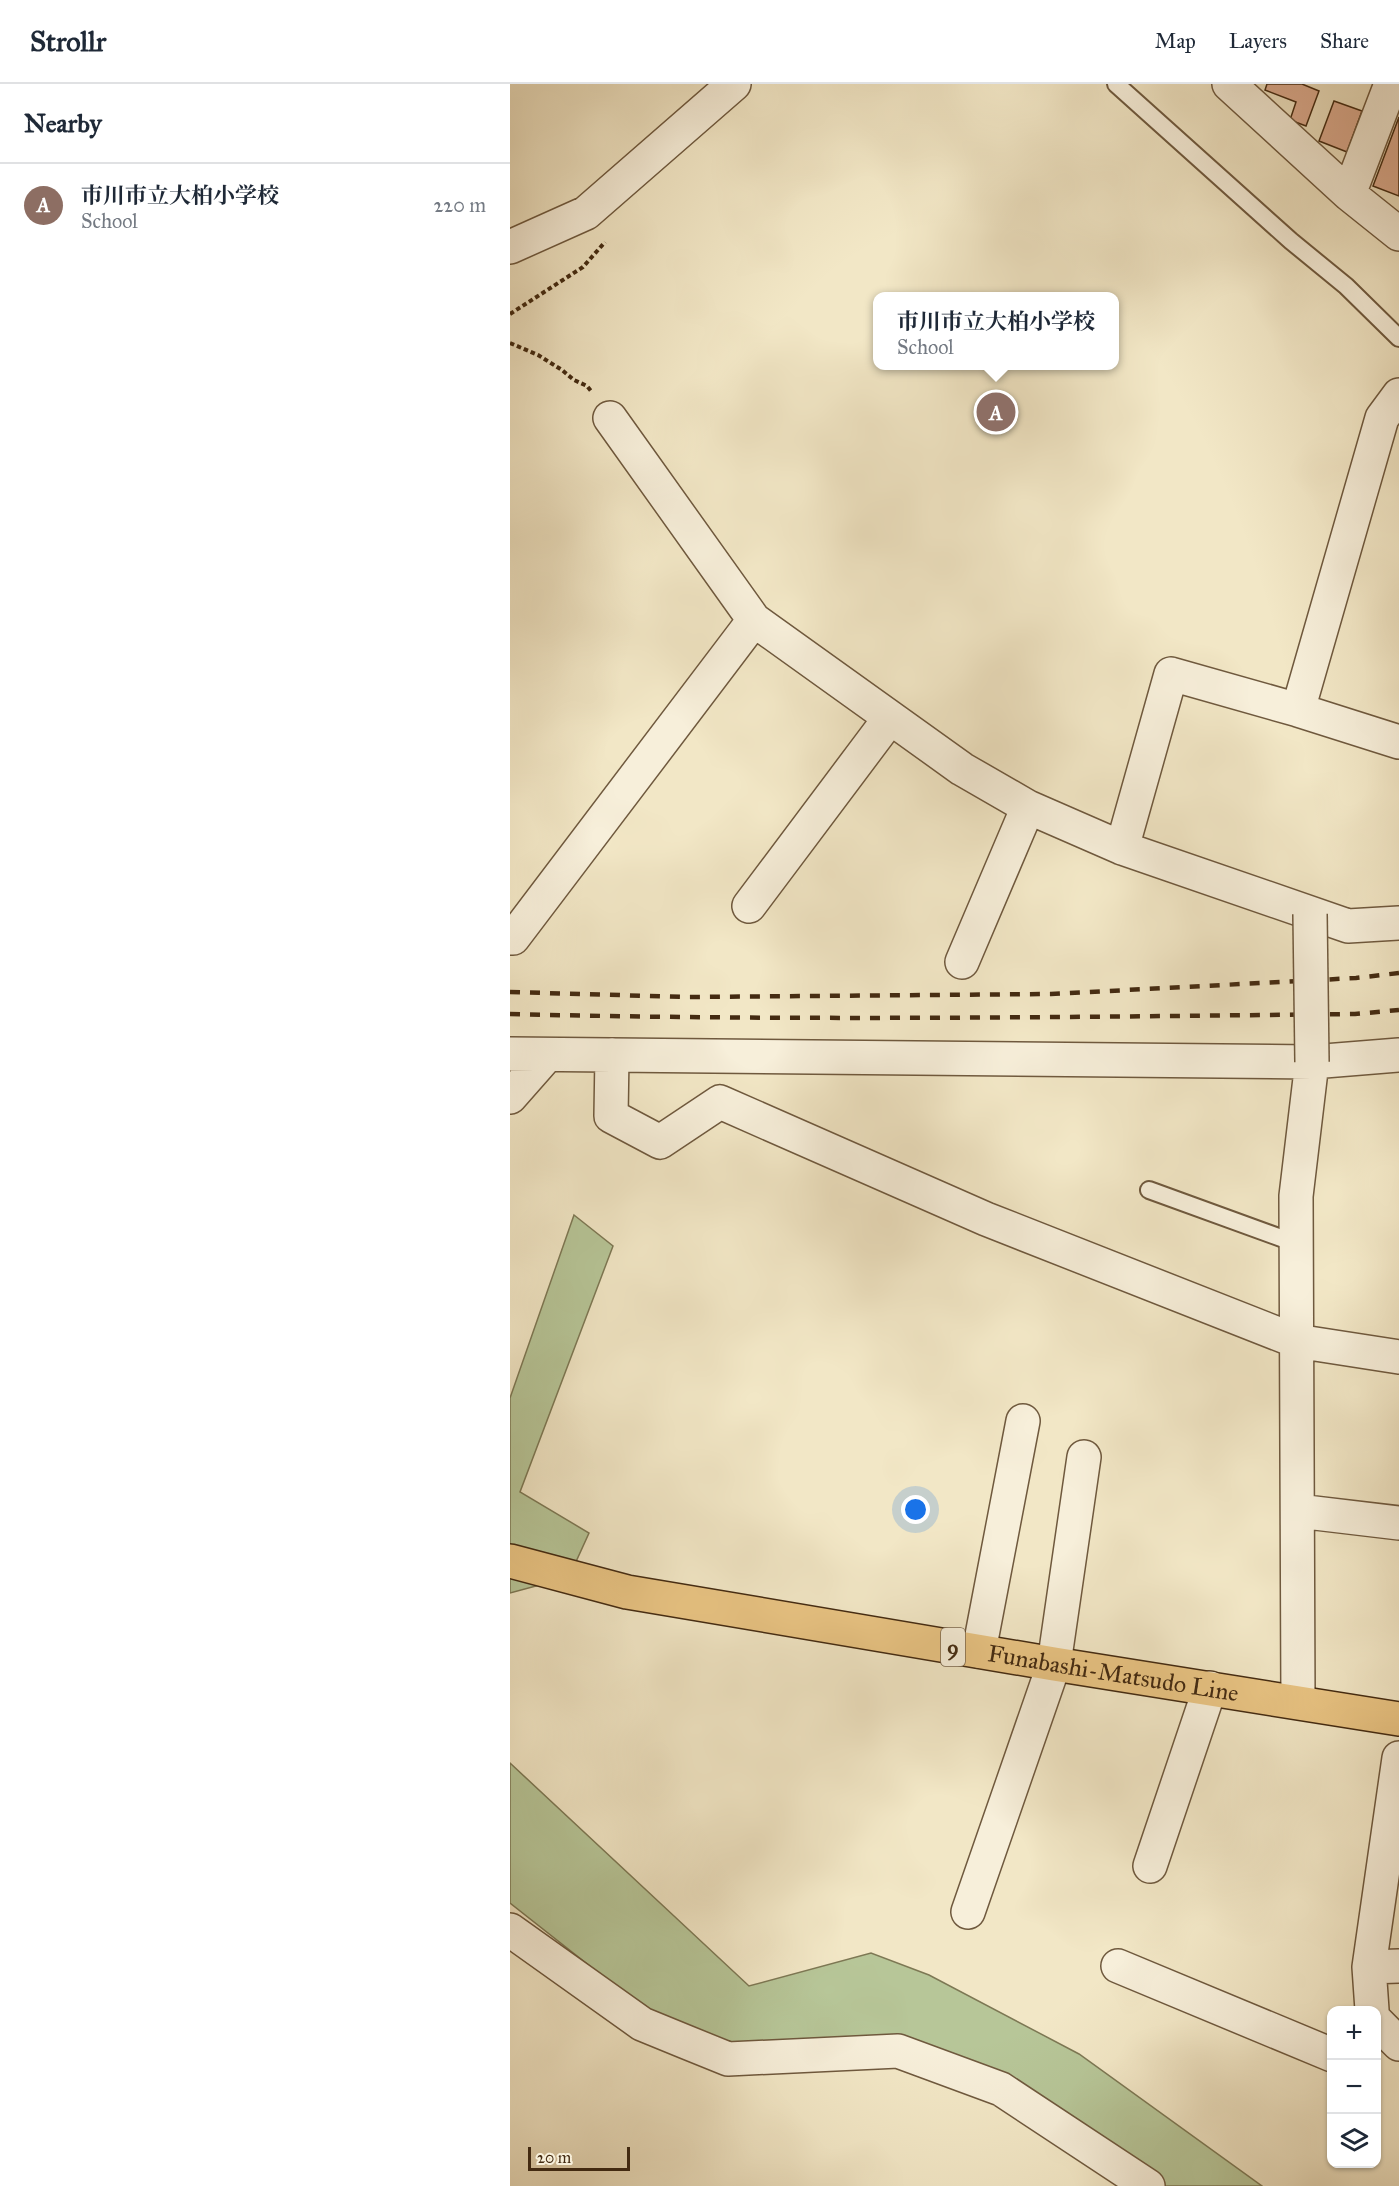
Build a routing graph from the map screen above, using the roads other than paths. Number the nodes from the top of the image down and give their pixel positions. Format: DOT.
graph roads {
  1 [pos="734,84"];
  2 [pos="1116,84"];
  3 [pos="1229,84"];
  4 [pos="1391,84"];
  5 [pos="1349,194"];
  6 [pos="1399,234"];
  7 [pos="510,247"];
  8 [pos="1399,338"];
  9 [pos="1399,395"];
  10 [pos="610,418"];
  11 [pos="754,620"];
  12 [pos="1298,710"];
  13 [pos="890,718"];
  14 [pos="1399,742"];
  15 [pos="1028,807"];
  16 [pos="1122,848"];
  17 [pos="749,906"];
  18 [pos="1310,914"];
  19 [pos="1399,923"];
  20 [pos="510,938"];
  21 [pos="962,962"];
  22 [pos="510,1054"];
  23 [pos="547,1055"];
  24 [pos="612,1055"];
  25 [pos="1399,1056"];
  26 [pos="1312,1062"];
  27 [pos="510,1097"];
  28 [pos="1149,1190"];
  29 [pos="1295,1243"];
  30 [pos="1296,1341"];
  31 [pos="1399,1357"];
  32 [pos="1023,1421"];
  33 [pos="1084,1457"];
  34 [pos="1298,1511"];
  35 [pos="1399,1522"];
  36 [pos="510,1561"];
  37 [pos="979,1651"];
  38 [pos="1054,1664"];
  39 [pos="1210,1688"];
  40 [pos="1298,1702"];
  41 [pos="1399,1719"];
  42 [pos="1399,1758"];
  43 [pos="1150,1866"];
  44 [pos="968,1912"];
  45 [pos="510,1930"];
  46 [pos="1118,1966"];
  47 [pos="1384,1966"];
  48 [pos="1373,2006"];
  49 [pos="1381,2025"];
  50 [pos="1399,2044"];
  51 [pos="1327,2053"];
  52 [pos="1148,2186"];
  1 -- 7 [label="street"];
  2 -- 8 [label="lane"];
  3 -- 5 [label="street"];
  4 -- 5 [label="street"];
  5 -- 6 [label="street"];
  9 -- 12 [label="street"];
  10 -- 11 [label="street"];
  11 -- 13 [label="street"];
  11 -- 20 [label="street"];
  12 -- 14 [label="street"];
  12 -- 16 [label="street"];
  13 -- 15 [label="street"];
  13 -- 17 [label="street"];
  15 -- 16 [label="street"];
  15 -- 21 [label="street"];
  16 -- 18 [label="street"];
  18 -- 19 [label="street"];
  18 -- 26 [label="street, bridge"];
  22 -- 23 [label="street"];
  23 -- 24 [label="street"];
  23 -- 27 [label="street"];
  24 -- 26 [label="street"];
  24 -- 30 [label="street"];
  25 -- 26 [label="street"];
  26 -- 29 [label="street"];
  28 -- 29 [label="lane"];
  29 -- 30 [label="street"];
  30 -- 31 [label="street"];
  30 -- 34 [label="street"];
  32 -- 37 [label="street"];
  33 -- 38 [label="street"];
  34 -- 35 [label="street"];
  34 -- 40 [label="street"];
  36 -- 37 [label="main road, Funabashi-Matsudo Line / 9"];
  37 -- 38 [label="main road, Funabashi-Matsudo Line / 9"];
  38 -- 39 [label="main road, Funabashi-Matsudo Line / 9"];
  38 -- 44 [label="street"];
  39 -- 40 [label="main road, Funabashi-Matsudo Line / 9"];
  39 -- 43 [label="street"];
  40 -- 41 [label="main road, Funabashi-Matsudo Line / 9"];
  42 -- 47 [label="street"];
  45 -- 52 [label="street"];
  46 -- 51 [label="street"];
  47 -- 48 [label="street"];
  49 -- 50 [label="street"];
}
